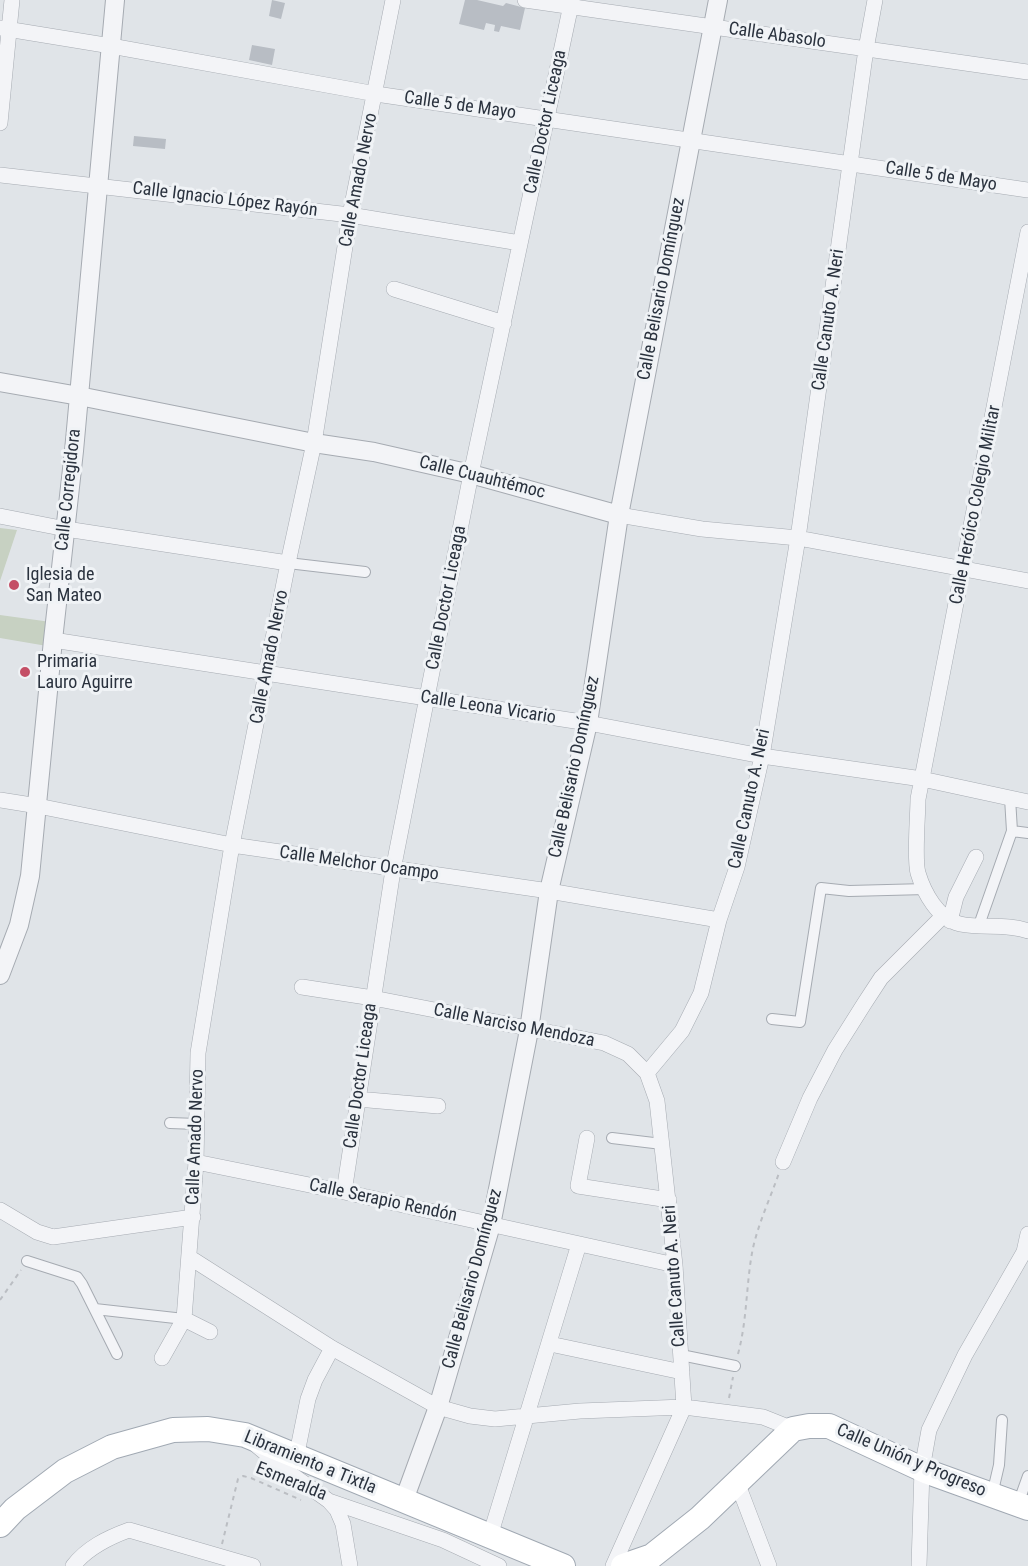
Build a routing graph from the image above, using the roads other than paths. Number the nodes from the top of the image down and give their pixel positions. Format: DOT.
graph roads {
  1 [pos="12,0"];
  2 [pos="115,0"];
  3 [pos="393,0"];
  4 [pos="525,0"];
  5 [pos="718,0"];
  6 [pos="875,0"];
  7 [pos="572,3"];
  8 [pos="712,26"];
  9 [pos="5,29"];
  10 [pos="111,46"];
  11 [pos="866,49"];
  12 [pos="1028,72"];
  13 [pos="376,94"];
  14 [pos="546,119"];
  15 [pos="0,123"];
  16 [pos="690,139"];
  17 [pos="851,164"];
  18 [pos="0,175"];
  19 [pos="99,185"];
  20 [pos="1028,190"];
  21 [pos="350,215"];
  22 [pos="1028,232"];
  23 [pos="520,243"];
  24 [pos="394,289"];
  25 [pos="504,323"];
  26 [pos="0,382"];
  27 [pos="79,396"];
  28 [pos="314,443"];
  29 [pos="471,474"];
  30 [pos="619,514"];
  31 [pos="0,516"];
  32 [pos="66,529"];
  33 [pos="798,538"];
  34 [pos="288,563"];
  35 [pos="964,568"];
  36 [pos="365,572"];
  37 [pos="1028,580"];
  38 [pos="53,640"];
  39 [pos="267,673"];
  40 [pos="427,698"];
  41 [pos="588,723"];
  42 [pos="762,756"];
  43 [pos="922,779"];
  44 [pos="1010,798"];
  45 [pos="0,800"];
  46 [pos="1028,802"];
  47 [pos="39,806"];
  48 [pos="1012,831"];
  49 [pos="1028,834"];
  50 [pos="232,845"];
  51 [pos="976,857"];
  52 [pos="393,870"];
  53 [pos="926,889"];
  54 [pos="549,891"];
  55 [pos="947,918"];
  56 [pos="719,920"];
  57 [pos="979,925"];
  58 [pos="1028,931"];
  59 [pos="0,975"];
  60 [pos="302,987"];
  61 [pos="373,998"];
  62 [pos="772,1019"];
  63 [pos="529,1030"];
  64 [pos="647,1073"];
  65 [pos="357,1099"];
  66 [pos="438,1106"];
  67 [pos="170,1123"];
  68 [pos="197,1124"];
  69 [pos="612,1137"];
  70 [pos="587,1138"];
  71 [pos="662,1144"];
  72 [pos="196,1162"];
  73 [pos="783,1162"];
  74 [pos="344,1192"];
  75 [pos="669,1200"];
  76 [pos="0,1210"];
  77 [pos="193,1216"];
  78 [pos="491,1225"];
  79 [pos="1028,1234"];
  80 [pos="579,1244"];
  81 [pos="189,1257"];
  82 [pos="27,1261"];
  83 [pos="675,1265"];
  84 [pos="95,1309"];
  85 [pos="184,1319"];
  86 [pos="210,1332"];
  87 [pos="550,1344"];
  88 [pos="332,1348"];
  89 [pos="117,1353"];
  90 [pos="681,1355"];
  91 [pos="162,1358"];
  92 [pos="735,1366"];
  93 [pos="682,1372"];
  94 [pos="438,1407"];
  95 [pos="684,1407"];
  96 [pos="527,1417"];
  97 [pos="1002,1419"];
  98 [pos="793,1429"];
  99 [pos="245,1435"];
  100 [pos="296,1458"];
  101 [pos="921,1469"];
  102 [pos="1028,1476"];
  103 [pos="737,1482"];
  104 [pos="992,1495"];
  105 [pos="404,1500"];
  106 [pos="329,1501"];
  107 [pos="1023,1506"];
  108 [pos="0,1526"];
  109 [pos="490,1536"];
  110 [pos="217,1560"];
  111 [pos="625,1565"];
  112 [pos="73,1566"];
  113 [pos="254,1566"];
  114 [pos="350,1566"];
  115 [pos="499,1566"];
  116 [pos="562,1566"];
  117 [pos="769,1566"];
  118 [pos="919,1566"];
  1 -- 9 [label="street"];
  2 -- 10 [label="street, Calle Corregidora"];
  3 -- 13 [label="street, Calle Amado Nervo"];
  4 -- 7 [label="street, Calle Abasolo"];
  5 -- 8 [label="street, Calle Belisario Domínguez"];
  6 -- 11 [label="street, Calle Canuto A. Neri"];
  7 -- 8 [label="street, Calle Abasolo"];
  7 -- 14 [label="street, Calle Doctor Liceaga"];
  8 -- 11 [label="street, Calle Abasolo"];
  8 -- 16 [label="street, Calle Belisario Domínguez"];
  9 -- 10 [label="street, Calle 5 de Mayo"];
  9 -- 15 [label="street"];
  10 -- 13 [label="street, Calle 5 de Mayo"];
  10 -- 19 [label="street, Calle Corregidora"];
  11 -- 12 [label="street, Calle Abasolo"];
  11 -- 17 [label="street, Calle Canuto A. Neri"];
  13 -- 14 [label="street, Calle 5 de Mayo"];
  13 -- 21 [label="street, Calle Amado Nervo"];
  14 -- 16 [label="street, Calle 5 de Mayo"];
  14 -- 23 [label="street, Calle Doctor Liceaga"];
  16 -- 17 [label="street, Calle 5 de Mayo"];
  16 -- 30 [label="street, Calle Belisario Domínguez"];
  17 -- 20 [label="street, Calle 5 de Mayo"];
  17 -- 33 [label="street, Calle Canuto A. Neri"];
  18 -- 19 [label="street, Calle Ignacio López Rayón"];
  19 -- 21 [label="street, Calle Ignacio López Rayón"];
  19 -- 27 [label="street, Calle Corregidora"];
  21 -- 23 [label="street, Calle Ignacio López Rayón"];
  21 -- 28 [label="street, Calle Amado Nervo"];
  22 -- 35 [label="street, Calle Heróico Colegio Militar"];
  23 -- 25 [label="street, Calle Doctor Liceaga"];
  24 -- 25 [label="street"];
  25 -- 29 [label="street, Calle Doctor Liceaga"];
  26 -- 27 [label="street, Calle Cuauhtémoc"];
  27 -- 28 [label="street, Calle Cuauhtémoc"];
  27 -- 32 [label="street, Calle Corregidora"];
  28 -- 29 [label="street, Calle Cuauhtémoc"];
  28 -- 34 [label="street, Calle Amado Nervo"];
  29 -- 30 [label="street, Calle Cuauhtémoc"];
  29 -- 40 [label="street, Calle Doctor Liceaga"];
  30 -- 33 [label="street, Calle Cuauhtémoc"];
  30 -- 41 [label="street, Calle Belisario Domínguez"];
  31 -- 32 [label="street"];
  32 -- 34 [label="street"];
  32 -- 38 [label="street, Calle Corregidora"];
  33 -- 35 [label="street, Calle Cuauhtémoc"];
  33 -- 42 [label="street, Calle Canuto A. Neri"];
  34 -- 36 [label="street"];
  34 -- 39 [label="street, Calle Amado Nervo"];
  35 -- 37 [label="street, Calle Cuauhtémoc"];
  35 -- 43 [label="street, Calle Heróico Colegio Militar"];
  38 -- 39 [label="street, Calle Leona Vicario"];
  38 -- 47 [label="street, Calle Corregidora"];
  39 -- 40 [label="street, Calle Leona Vicario"];
  39 -- 50 [label="street, Calle Amado Nervo"];
  40 -- 41 [label="street, Calle Leona Vicario"];
  40 -- 52 [label="street, Calle Doctor Liceaga"];
  41 -- 42 [label="street, Calle Leona Vicario"];
  41 -- 54 [label="street, Calle Belisario Domínguez"];
  42 -- 43 [label="street, Calle Leona Vicario"];
  42 -- 56 [label="street, Calle Canuto A. Neri"];
  43 -- 44 [label="street, Calle Leona Vicario"];
  43 -- 53 [label="street, Calle Heróico Colegio Militar"];
  44 -- 46 [label="street, Calle Leona Vicario"];
  44 -- 48 [label="street"];
  45 -- 47 [label="street, Calle Melchor Ocampo"];
  47 -- 50 [label="street, Calle Melchor Ocampo"];
  47 -- 59 [label="street, Calle Corregidora"];
  48 -- 49 [label="street"];
  48 -- 57 [label="street"];
  50 -- 52 [label="street, Calle Melchor Ocampo"];
  50 -- 68 [label="street, Calle Amado Nervo"];
  51 -- 55 [label="street"];
  52 -- 54 [label="street, Calle Melchor Ocampo"];
  52 -- 61 [label="street, Calle Doctor Liceaga"];
  53 -- 55 [label="street, Calle Heróico Colegio Militar"];
  53 -- 62 [label="street"];
  54 -- 56 [label="street, Calle Melchor Ocampo"];
  54 -- 63 [label="street, Calle Belisario Domínguez"];
  55 -- 57 [label="street"];
  55 -- 73 [label="street"];
  56 -- 64 [label="street, Calle Canuto A. Neri"];
  57 -- 58 [label="street"];
  60 -- 61 [label="street, Calle Narciso Mendoza"];
  61 -- 63 [label="street, Calle Narciso Mendoza"];
  61 -- 65 [label="street, Calle Doctor Liceaga"];
  63 -- 64 [label="street, Calle Narciso Mendoza"];
  63 -- 78 [label="street, Calle Belisario Domínguez"];
  64 -- 71 [label="street, Calle Canuto A. Neri"];
  65 -- 66 [label="street"];
  65 -- 74 [label="street, Calle Doctor Liceaga"];
  67 -- 68 [label="street"];
  68 -- 72 [label="street, Calle Amado Nervo"];
  69 -- 71 [label="street"];
  70 -- 75 [label="street"];
  71 -- 75 [label="street, Calle Canuto A. Neri"];
  72 -- 74 [label="street, Calle Serapio Rendón"];
  72 -- 77 [label="street, Calle Amado Nervo"];
  74 -- 78 [label="street, Calle Serapio Rendón"];
  75 -- 83 [label="street, Calle Canuto A. Neri"];
  76 -- 77 [label="street"];
  77 -- 81 [label="street, Calle Amado Nervo"];
  78 -- 80 [label="street, Calle Serapio Rendón"];
  78 -- 94 [label="street, Calle Belisario Domínguez"];
  79 -- 101 [label="street"];
  80 -- 83 [label="street, Calle Serapio Rendón"];
  80 -- 87 [label="street"];
  81 -- 85 [label="street, Calle Amado Nervo"];
  81 -- 88 [label="street"];
  82 -- 84 [label="street"];
  83 -- 90 [label="street, Calle Canuto A. Neri"];
  84 -- 85 [label="street"];
  84 -- 89 [label="street"];
  85 -- 86 [label="street"];
  85 -- 91 [label="street"];
  87 -- 93 [label="street"];
  87 -- 96 [label="street"];
  88 -- 94 [label="street"];
  88 -- 100 [label="street"];
  90 -- 92 [label="street"];
  90 -- 93 [label="street, Calle Canuto A. Neri"];
  93 -- 95 [label="street, Calle Canuto A. Neri"];
  94 -- 96 [label="street"];
  94 -- 105 [label="street, Calle Belisario Domínguez"];
  95 -- 96 [label="street"];
  95 -- 98 [label="street"];
  95 -- 111 [label="street, Calle Canuto A. Neri"];
  96 -- 109 [label="street"];
  97 -- 104 [label="street"];
  98 -- 101 [label="main road, Calle Unión y Progreso"];
  98 -- 103 [label="main road"];
  99 -- 100 [label="main road, Libramiento a Tixtla"];
  99 -- 106 [label="street"];
  99 -- 108 [label="main road, Libramiento a Tixtla"];
  100 -- 105 [label="main road, Libramiento a Tixtla"];
  101 -- 104 [label="main road, Calle Unión y Progreso"];
  101 -- 118 [label="street"];
  102 -- 107 [label="street"];
  103 -- 111 [label="main road"];
  103 -- 117 [label="street"];
  104 -- 107 [label="main road, Calle Unión y Progreso"];
  105 -- 109 [label="main road, Libramiento a Tixtla"];
  106 -- 114 [label="street"];
  106 -- 115 [label="street"];
  109 -- 116 [label="main road, Libramiento a Tixtla"];
  110 -- 112 [label="street"];
  110 -- 113 [label="street"];
}
